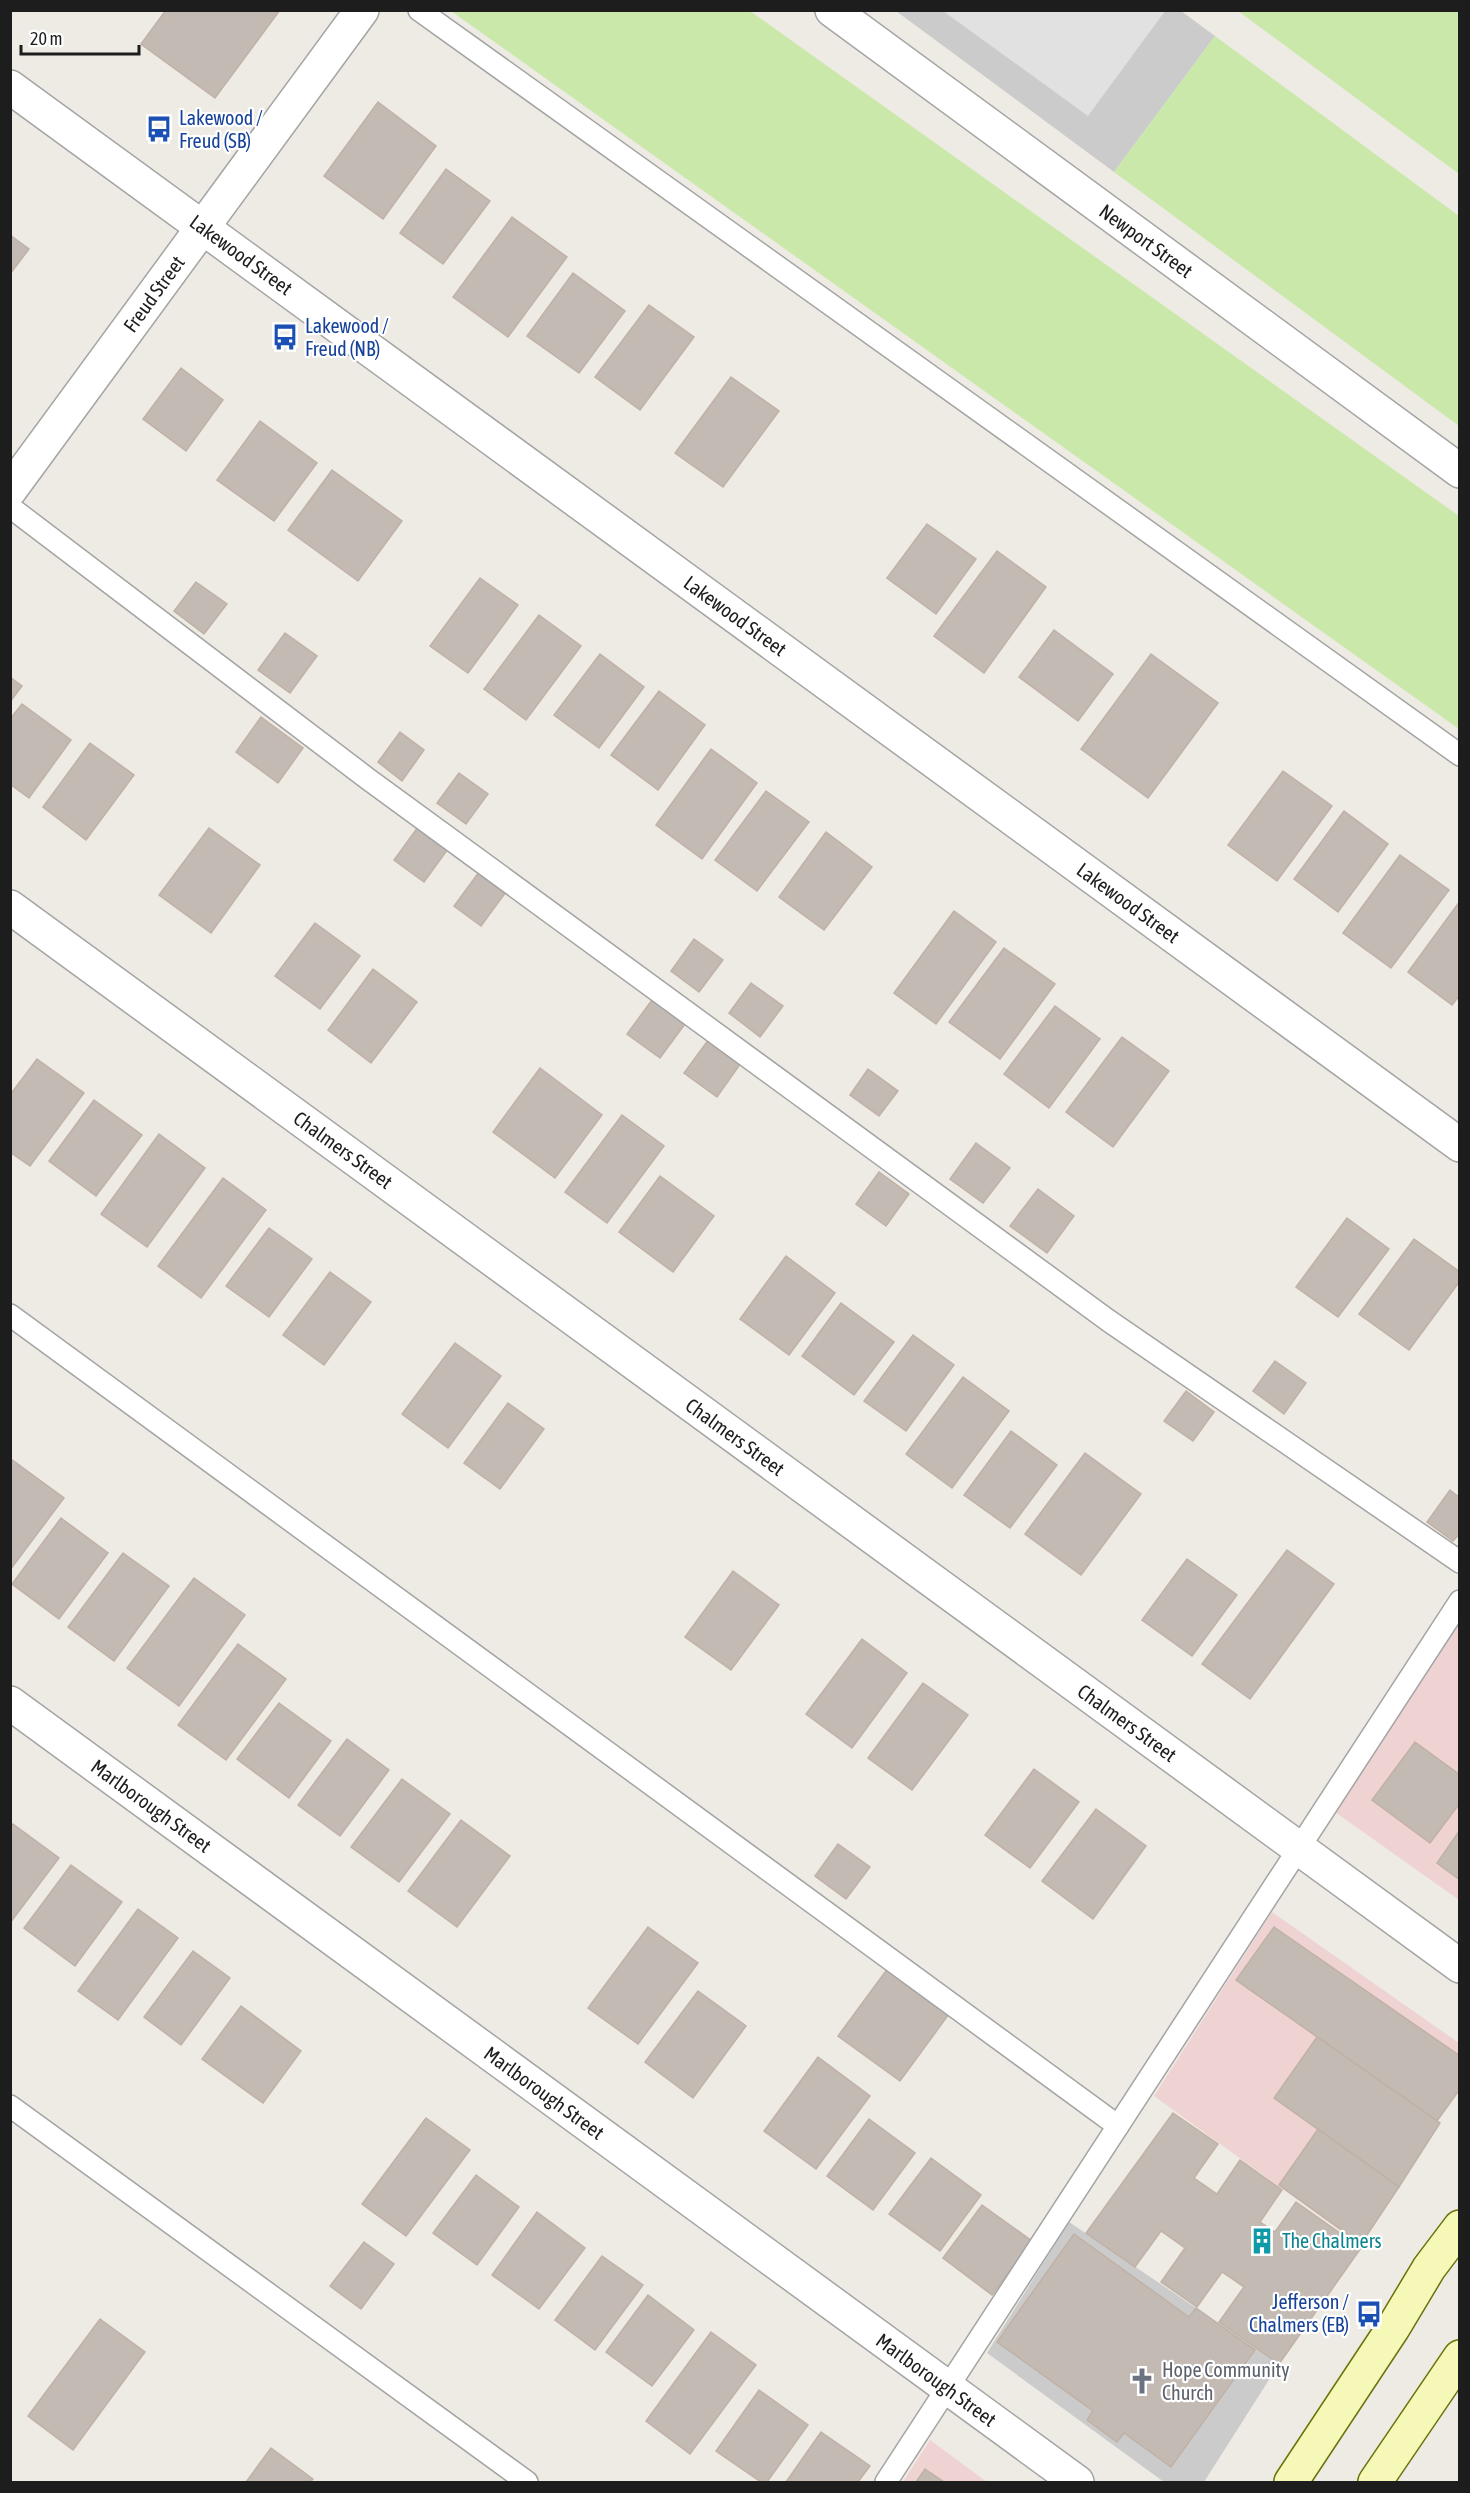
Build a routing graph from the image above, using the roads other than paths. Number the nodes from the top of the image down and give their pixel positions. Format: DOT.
graph roads {
  1 [pos="362,10"];
  2 [pos="419,10"];
  3 [pos="832,10"];
  4 [pos="10,87"];
  5 [pos="203,227"];
  6 [pos="1460,471"];
  7 [pos="10,490"];
  8 [pos="10,507"];
  9 [pos="1460,755"];
  10 [pos="10,907"];
  11 [pos="1460,1145"];
  12 [pos="10,1315"];
  13 [pos="1460,1562"];
  14 [pos="1460,1601"];
  15 [pos="10,1703"];
  16 [pos="1298,1849"];
  17 [pos="1460,1966"];
  18 [pos="10,2106"];
  19 [pos="1118,2126"];
  20 [pos="1460,2227"];
  21 [pos="1460,2357"];
  22 [pos="948,2388"];
  23 [pos="527,2482"];
  24 [pos="886,2482"];
  25 [pos="1077,2482"];
  26 [pos="1291,2482"];
  27 [pos="1375,2482"];
  1 -- 5 [label="street, Freud Street"];
  2 -- 9 [label="lane"];
  3 -- 6 [label="street, Newport Street"];
  4 -- 5 [label="street, Lakewood Street"];
  5 -- 7 [label="street, Freud Street"];
  5 -- 11 [label="street, Lakewood Street"];
  8 -- 13 [label="lane"];
  10 -- 16 [label="street, Chalmers Street"];
  12 -- 19 [label="lane"];
  14 -- 16 [label="lane"];
  15 -- 22 [label="street, Marlborough Street"];
  16 -- 17 [label="street, Chalmers Street"];
  16 -- 19 [label="lane"];
  18 -- 23 [label="lane"];
  19 -- 22 [label="lane"];
  20 -- 26 [label="main road"];
  21 -- 27 [label="main road"];
  22 -- 24 [label="lane"];
  22 -- 25 [label="street, Marlborough Street"];
}
